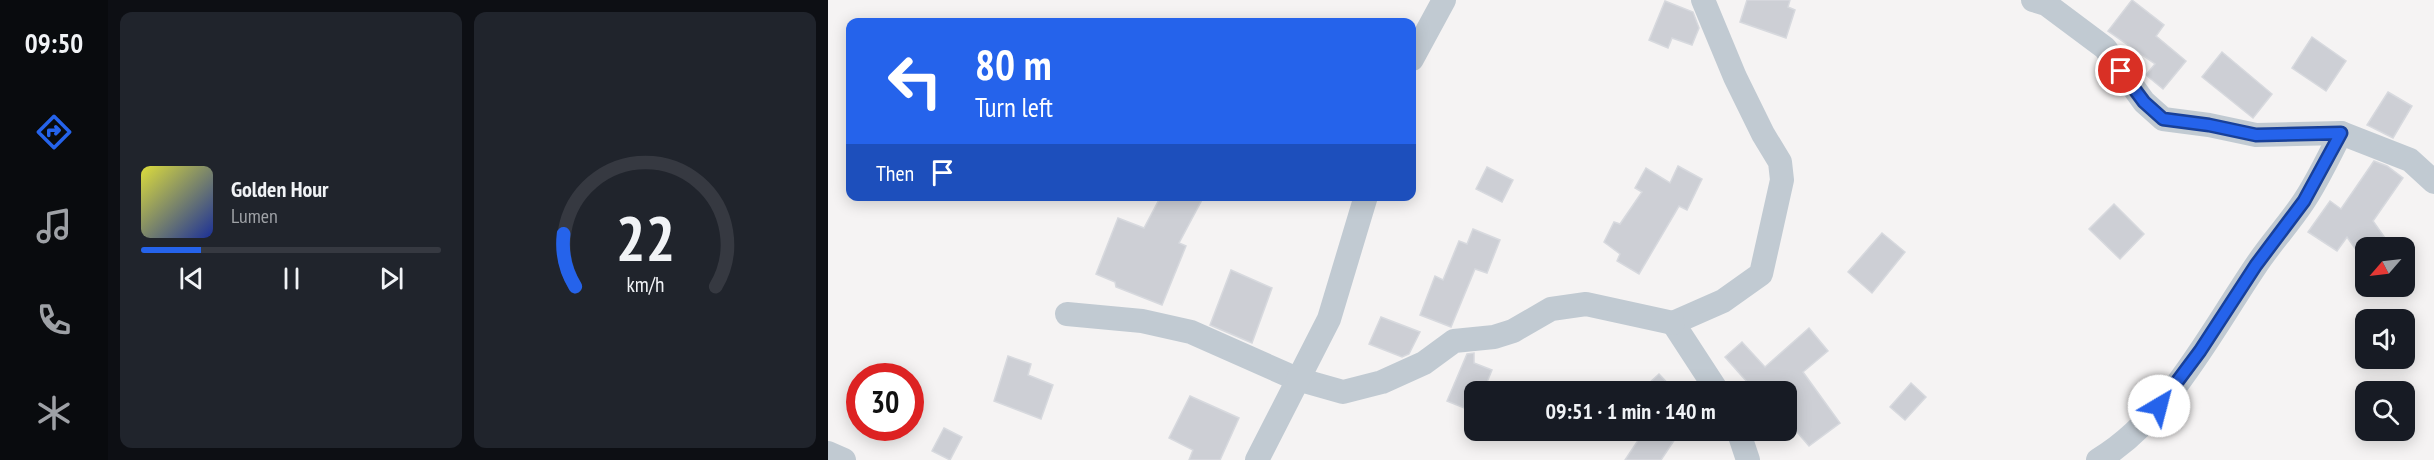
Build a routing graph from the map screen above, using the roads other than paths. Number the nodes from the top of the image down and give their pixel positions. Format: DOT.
graph roads {
  1 [pos="1444,0"];
  2 [pos="1703,0"];
  3 [pos="2033,0"];
  4 [pos="1416,52"];
  5 [pos="2341,133"];
  6 [pos="2434,182"];
  7 [pos="1364,201"];
  8 [pos="1067,315"];
  9 [pos="1673,323"];
  10 [pos="1297,380"];
  11 [pos="1711,381"];
  12 [pos="1742,441"];
  13 [pos="828,453"];
  14 [pos="844,460"];
  15 [pos="1257,460"];
  16 [pos="1748,460"];
  17 [pos="2098,460"];
  1 -- 4 [label="street"];
  2 -- 9 [label="street"];
  3 -- 5 [label="street"];
  5 -- 6 [label="street"];
  5 -- 17 [label="street"];
  7 -- 10 [label="street"];
  8 -- 10 [label="street"];
  9 -- 10 [label="street"];
  9 -- 11 [label="street"];
  10 -- 15 [label="street"];
  12 -- 16 [label="street"];
  13 -- 14 [label="street"];
}
